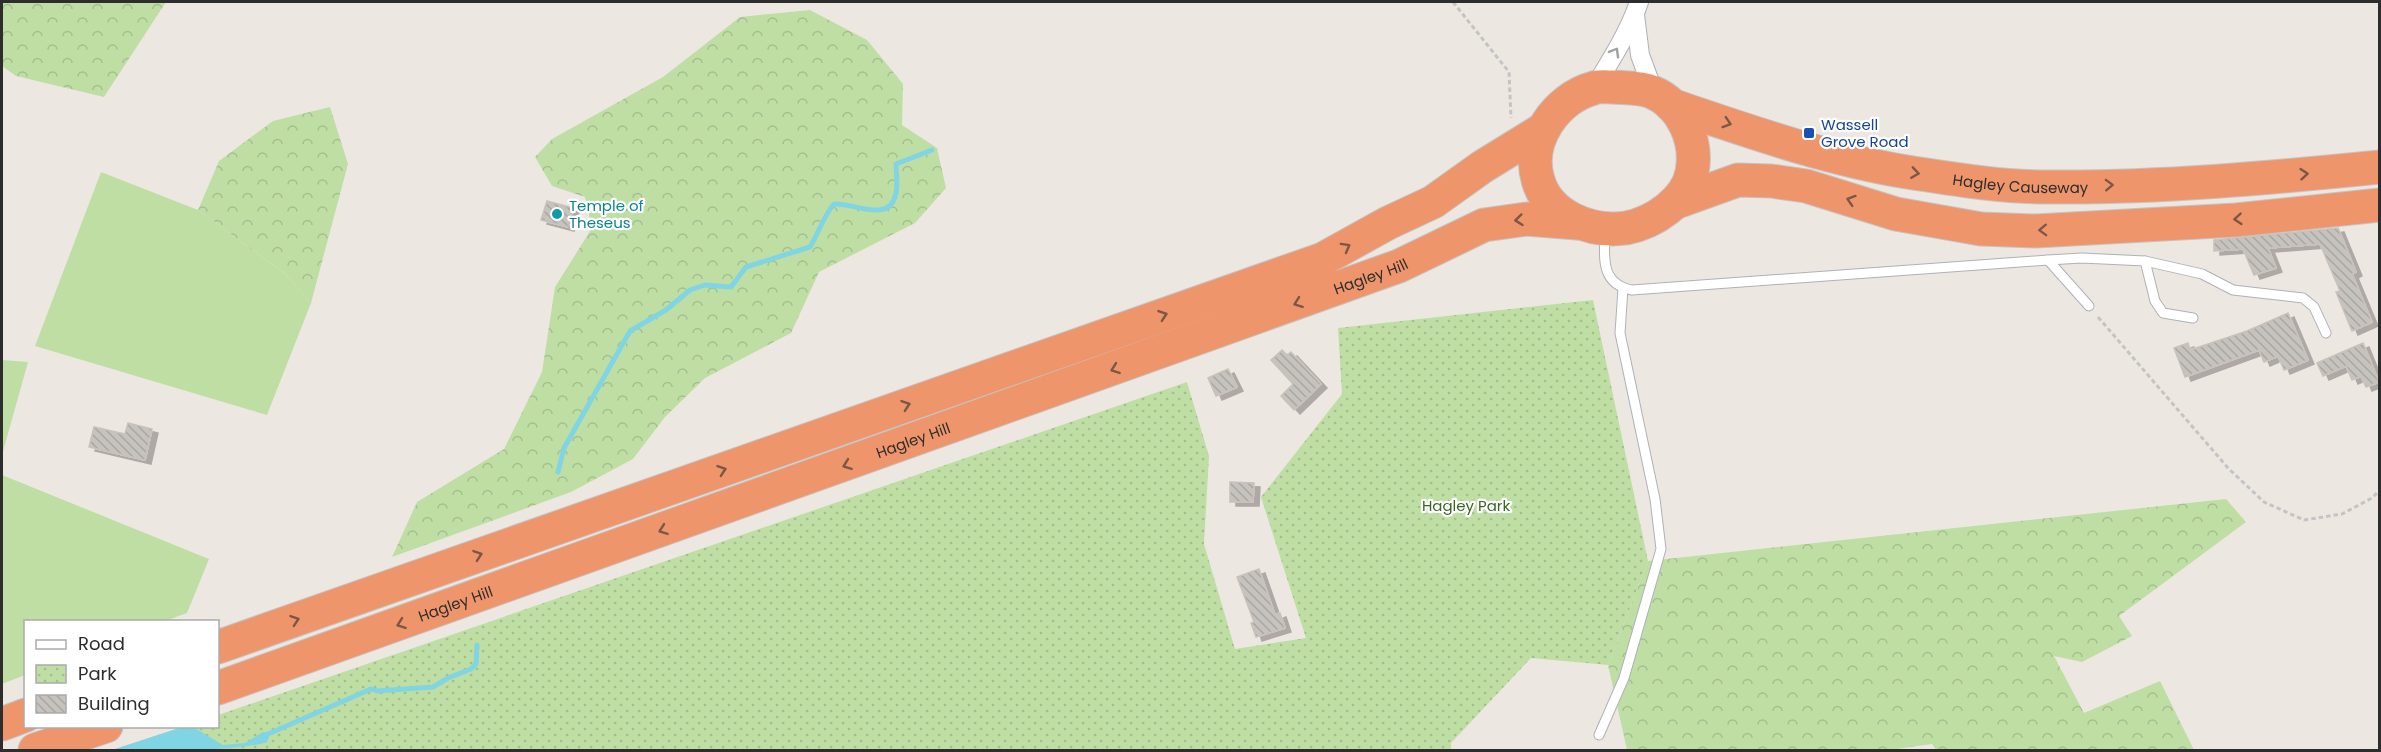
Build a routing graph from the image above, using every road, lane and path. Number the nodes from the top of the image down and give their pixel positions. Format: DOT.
graph roads {
  1 [pos="1453,2"];
  2 [pos="1637,8"];
  3 [pos="1594,88"];
  4 [pos="1662,99"];
  5 [pos="1542,130"];
  6 [pos="1513,148"];
  7 [pos="2379,167"];
  8 [pos="1674,203"];
  9 [pos="2379,205"];
  10 [pos="1591,225"];
  11 [pos="2048,260"];
  12 [pos="2145,261"];
  13 [pos="1623,288"];
  14 [pos="2089,306"];
  15 [pos="2193,318"];
  16 [pos="2326,333"];
  17 [pos="2379,490"];
  18 [pos="228,643"];
  19 [pos="219,688"];
  20 [pos="24,716"];
  21 [pos="2,724"];
  22 [pos="99,728"];
  23 [pos="1599,735"];
  24 [pos="35,750"];
  1 -- 6 [label="path"];
  3 -- 2 [label="street, one-way"];
  2 -- 4 [label="street"];
  3 -- 4 [label="highway"];
  3 -- 5 [label="highway"];
  4 -- 7 [label="highway, Hagley Causeway, one-way"];
  4 -- 8 [label="highway"];
  5 -- 6 [label="highway"];
  5 -- 10 [label="highway"];
  18 -- 6 [label="highway, one-way"];
  9 -- 8 [label="highway, one-way"];
  8 -- 10 [label="highway"];
  10 -- 13 [label="lane"];
  10 -- 19 [label="highway, Hagley Hill, one-way"];
  11 -- 12 [label="lane"];
  11 -- 13 [label="lane"];
  11 -- 14 [label="lane"];
  12 -- 15 [label="lane"];
  12 -- 16 [label="lane"];
  13 -- 23 [label="lane"];
  14 -- 17 [label="path"];
  20 -- 21 [label="highway"];
  22 -- 24 [label="highway"];
}
